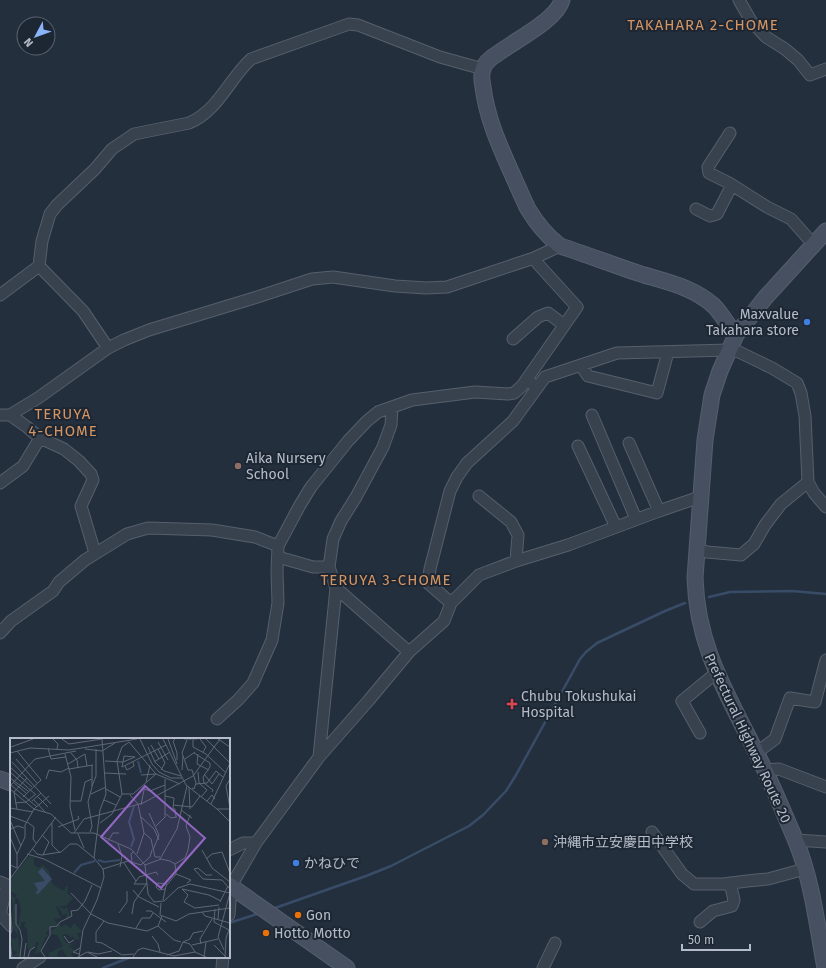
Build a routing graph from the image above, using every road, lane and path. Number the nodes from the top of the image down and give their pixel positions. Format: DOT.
graph roads {
  1 [pos="562,0"];
  2 [pos="740,0"];
  3 [pos="483,69"];
  4 [pos="826,69"];
  5 [pos="730,133"];
  6 [pos="732,185"];
  7 [pos="696,209"];
  8 [pos="822,239"];
  9 [pos="560,246"];
  10 [pos="534,258"];
  11 [pos="39,266"];
  12 [pos="0,295"];
  13 [pos="564,325"];
  14 [pos="736,335"];
  15 [pos="513,339"];
  16 [pos="108,348"];
  17 [pos="729,350"];
  18 [pos="668,352"];
  19 [pos="581,366"];
  20 [pos="526,379"];
  21 [pos="537,388"];
  22 [pos="392,407"];
  23 [pos="592,414"];
  24 [pos="5,415"];
  25 [pos="40,438"];
  26 [pos="629,442"];
  27 [pos="578,446"];
  28 [pos="808,482"];
  29 [pos="0,483"];
  30 [pos="479,496"];
  31 [pos="700,497"];
  32 [pos="826,507"];
  33 [pos="659,511"];
  34 [pos="636,519"];
  35 [pos="616,527"];
  36 [pos="278,546"];
  37 [pos="697,549"];
  38 [pos="95,553"];
  39 [pos="278,557"];
  40 [pos="516,562"];
  41 [pos="329,567"];
  42 [pos="336,588"];
  43 [pos="452,603"];
  44 [pos="0,633"];
  45 [pos="409,652"];
  46 [pos="826,660"];
  47 [pos="716,672"];
  48 [pos="218,719"];
  49 [pos="700,733"];
  50 [pos="756,753"];
  51 [pos="319,757"];
  52 [pos="764,770"];
  53 [pos="0,779"];
  54 [pos="10,783"];
  55 [pos="826,787"];
  56 [pos="652,832"];
  57 [pos="796,840"];
  58 [pos="256,842"];
  59 [pos="826,842"];
  60 [pos="230,850"];
  61 [pos="805,868"];
  62 [pos="0,882"];
  63 [pos="730,883"];
  64 [pos="230,886"];
  65 [pos="230,909"];
  66 [pos="700,922"];
  67 [pos="10,925"];
  68 [pos="555,943"];
  69 [pos="38,958"];
  70 [pos="223,958"];
  71 [pos="23,968"];
  72 [pos="222,968"];
  73 [pos="347,968"];
  74 [pos="543,968"];
  75 [pos="825,968"];
  1 -- 3 [label="main road"];
  2 -- 4 [label="street"];
  3 -- 9 [label="main road"];
  3 -- 11 [label="street"];
  5 -- 6 [label="street"];
  6 -- 7 [label="street"];
  6 -- 8 [label="street"];
  8 -- 14 [label="main road, Prefectural Highway Route 20"];
  9 -- 10 [label="street"];
  9 -- 14 [label="main road"];
  10 -- 13 [label="street"];
  10 -- 16 [label="street"];
  11 -- 12 [label="street"];
  11 -- 16 [label="street"];
  13 -- 15 [label="street"];
  13 -- 20 [label="street"];
  14 -- 17 [label="main road, Prefectural Highway Route 20"];
  16 -- 24 [label="street"];
  17 -- 18 [label="street"];
  17 -- 28 [label="street"];
  17 -- 31 [label="main road, Prefectural Highway Route 20"];
  18 -- 19 [label="street"];
  18 -- 19 [label="street"];
  19 -- 21 [label="street"];
  20 -- 21 [label="street"];
  20 -- 22 [label="street"];
  21 -- 43 [label="street"];
  22 -- 36 [label="street"];
  22 -- 41 [label="street"];
  23 -- 34 [label="street"];
  24 -- 25 [label="street"];
  25 -- 29 [label="street"];
  25 -- 38 [label="street"];
  26 -- 33 [label="street"];
  27 -- 35 [label="street"];
  28 -- 32 [label="street"];
  28 -- 37 [label="street"];
  30 -- 40 [label="street"];
  31 -- 33 [label="street"];
  31 -- 37 [label="main road, Prefectural Highway Route 20"];
  33 -- 34 [label="street"];
  34 -- 35 [label="street"];
  35 -- 40 [label="street"];
  36 -- 38 [label="street"];
  36 -- 39 [label="street"];
  37 -- 47 [label="main road, Prefectural Highway Route 20"];
  38 -- 44 [label="street"];
  39 -- 41 [label="street"];
  39 -- 48 [label="street"];
  40 -- 43 [label="street"];
  41 -- 42 [label="street"];
  42 -- 45 [label="street"];
  42 -- 51 [label="street"];
  43 -- 45 [label="street"];
  45 -- 51 [label="street"];
  46 -- 50 [label="street"];
  47 -- 49 [label="street"];
  47 -- 50 [label="main road, Prefectural Highway Route 20"];
  50 -- 52 [label="main road, Prefectural Highway Route 20"];
  51 -- 58 [label="street"];
  52 -- 55 [label="street"];
  52 -- 57 [label="main road, Prefectural Highway Route 20"];
  53 -- 54 [label="main road"];
  56 -- 63 [label="street"];
  57 -- 59 [label="street"];
  57 -- 61 [label="main road, Prefectural Highway Route 20"];
  58 -- 60 [label="street"];
  58 -- 64 [label="street"];
  61 -- 63 [label="street"];
  61 -- 75 [label="main road, Prefectural Highway Route 20"];
  62 -- 67 [label="street"];
  63 -- 66 [label="street"];
  64 -- 65 [label="street"];
  64 -- 73 [label="main road"];
  68 -- 74 [label="street"];
  69 -- 71 [label="street"];
  70 -- 72 [label="street"];
}
